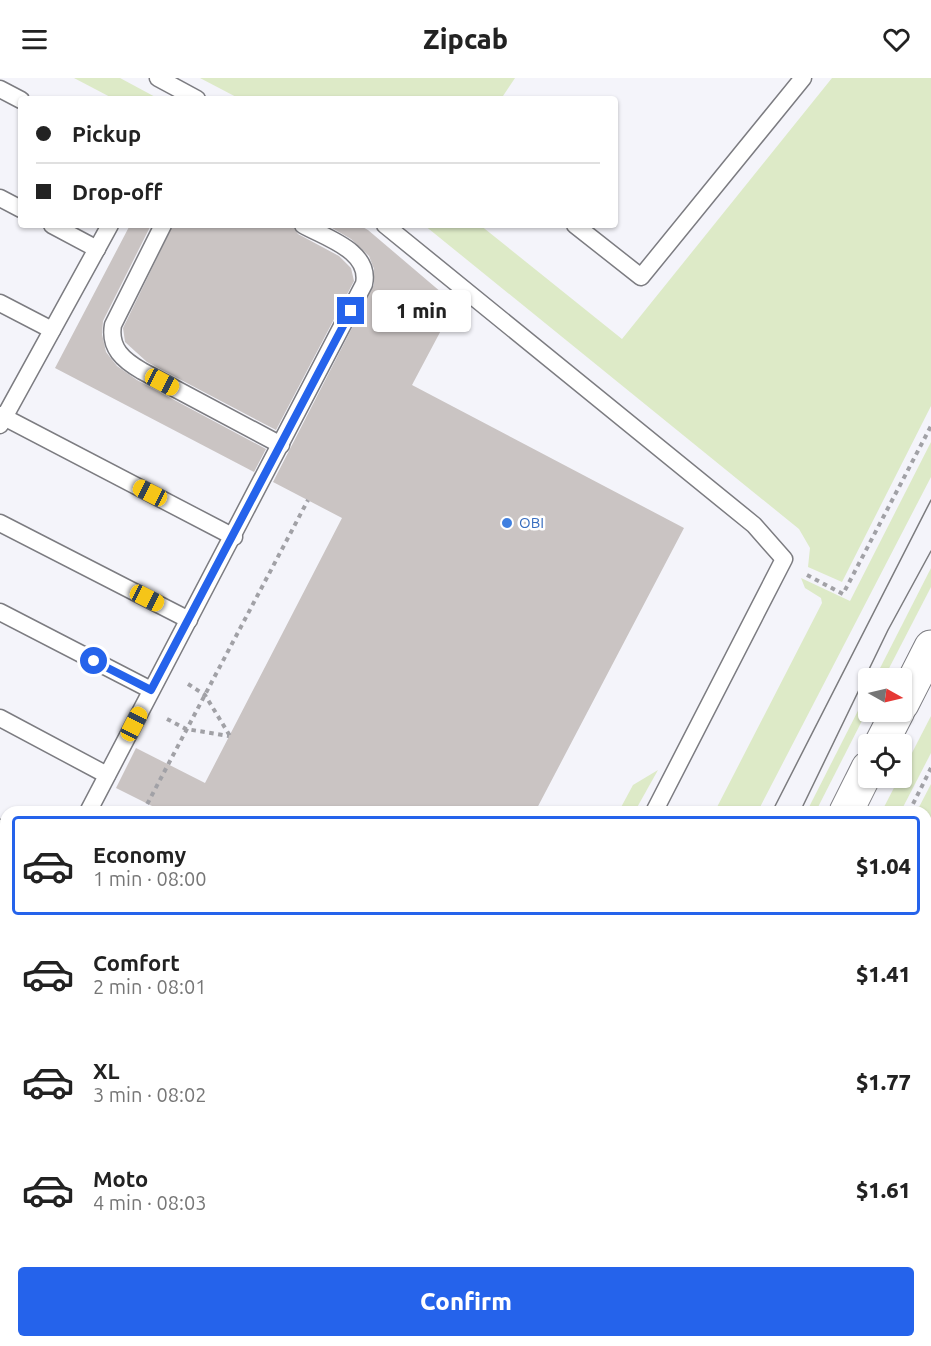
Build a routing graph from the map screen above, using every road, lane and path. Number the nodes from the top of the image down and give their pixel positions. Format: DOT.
graph roads {
  1 [pos="158,78"];
  2 [pos="804,78"];
  3 [pos="0,89"];
  4 [pos="192,96"];
  5 [pos="18,98"];
  6 [pos="0,198"];
  7 [pos="18,207"];
  8 [pos="58,228"];
  9 [pos="108,228"];
  10 [pos="161,228"];
  11 [pos="308,228"];
  12 [pos="389,228"];
  13 [pos="579,228"];
  14 [pos="97,249"];
  15 [pos="0,303"];
  16 [pos="52,330"];
  17 [pos="1,419"];
  18 [pos="931,426"];
  19 [pos="281,445"];
  20 [pos="308,500"];
  21 [pos="0,523"];
  22 [pos="234,537"];
  23 [pos="784,559"];
  24 [pos="0,612"];
  25 [pos="189,620"];
  26 [pos="931,647"];
  27 [pos="163,670"];
  28 [pos="912,684"];
  29 [pos="151,690"];
  30 [pos="205,695"];
  31 [pos="143,706"];
  32 [pos="0,718"];
  33 [pos="186,729"];
  34 [pos="931,768"];
  35 [pos="107,775"];
  36 [pos="858,788"];
  37 [pos="91,806"];
  38 [pos="146,806"];
  39 [pos="657,806"];
  40 [pos="849,806"];
  41 [pos="912,806"];
  1 -- 4 [label="lane"];
  2 -- 13 [label="lane"];
  3 -- 5 [label="lane"];
  6 -- 7 [label="lane"];
  8 -- 14 [label="lane"];
  9 -- 14 [label="lane"];
  10 -- 19 [label="lane"];
  11 -- 19 [label="lane"];
  12 -- 23 [label="lane"];
  14 -- 16 [label="lane"];
  15 -- 16 [label="lane"];
  16 -- 17 [label="lane"];
  17 -- 22 [label="lane"];
  18 -- 23 [label="path"];
  19 -- 22 [label="lane"];
  20 -- 30 [label="path"];
  21 -- 25 [label="lane"];
  22 -- 25 [label="lane"];
  23 -- 39 [label="lane"];
  24 -- 29 [label="lane"];
  25 -- 27 [label="lane"];
  26 -- 28 [label="street"];
  27 -- 29 [label="lane"];
  27 -- 30 [label="path"];
  29 -- 31 [label="lane"];
  30 -- 33 [label="path"];
  30 -- 33 [label="path"];
  31 -- 33 [label="path"];
  31 -- 35 [label="lane"];
  32 -- 35 [label="lane"];
  33 -- 38 [label="path"];
  34 -- 41 [label="path"];
  35 -- 37 [label="lane"];
  36 -- 40 [label="street"];
}
